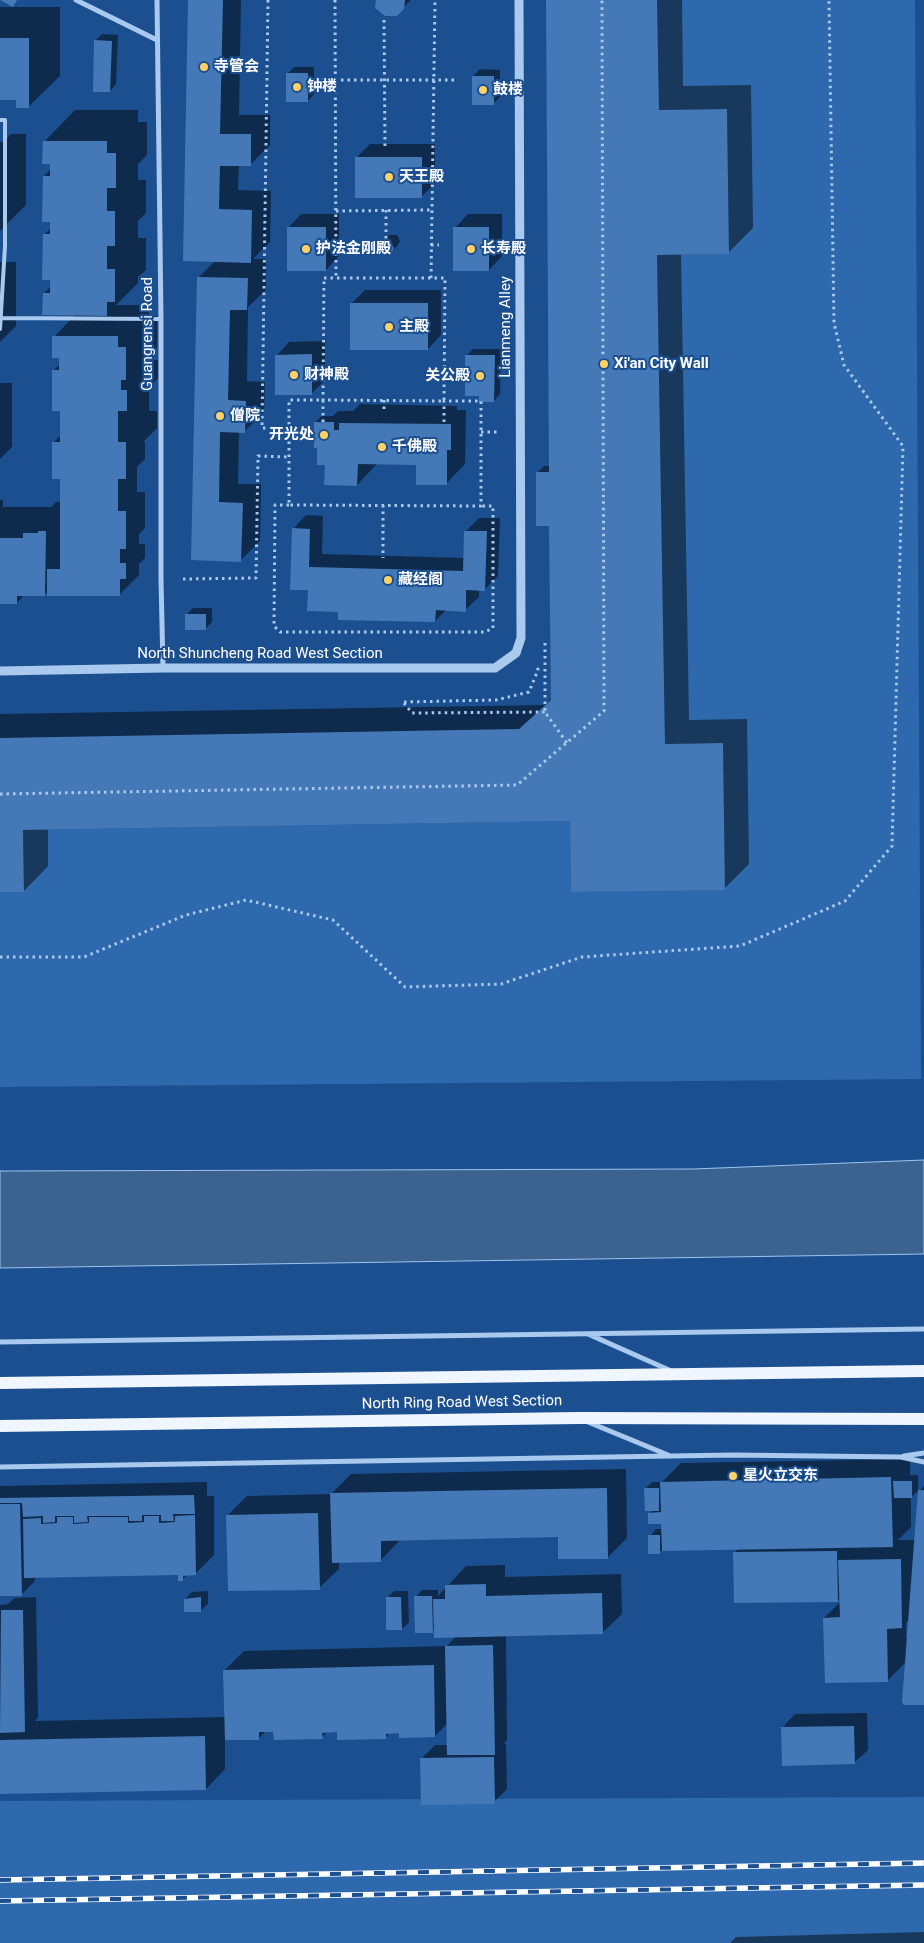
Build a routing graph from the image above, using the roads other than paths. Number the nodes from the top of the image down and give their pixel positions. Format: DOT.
graph roads {
  1 [pos="76,0"];
  2 [pos="157,0"];
  3 [pos="519,0"];
  4 [pos="157,40"];
  5 [pos="0,120"];
  6 [pos="0,246"];
  7 [pos="6,246"];
  8 [pos="2,318"];
  9 [pos="161,319"];
  10 [pos="0,329"];
  11 [pos="516,653"];
  12 [pos="163,668"];
  13 [pos="0,671"];
  14 [pos="924,1329"];
  15 [pos="586,1333"];
  16 [pos="0,1342"];
  17 [pos="924,1371"];
  18 [pos="679,1374"];
  19 [pos="0,1383"];
  20 [pos="578,1418"];
  21 [pos="894,1418"];
  22 [pos="924,1419"];
  23 [pos="0,1426"];
  24 [pos="924,1429"];
  25 [pos="924,1452"];
  26 [pos="671,1457"];
  27 [pos="901,1457"];
  28 [pos="924,1462"];
  29 [pos="0,1467"];
  1 -- 4 [label="street"];
  2 -- 4 [label="street, Guangrensi Road"];
  3 -- 11 [label="street, Lianmeng Alley"];
  4 -- 9 [label="street, Guangrensi Road"];
  5 -- 7 [label="lane"];
  6 -- 7 [label="lane"];
  7 -- 8 [label="lane"];
  8 -- 9 [label="lane"];
  8 -- 10 [label="lane"];
  9 -- 12 [label="street, Guangrensi Road"];
  11 -- 12 [label="street, North Shuncheng Road West Section"];
  12 -- 13 [label="street, North Shuncheng Road West Section"];
  14 -- 15 [label="street"];
  15 -- 16 [label="street"];
  15 -- 18 [label="street"];
  17 -- 18 [label="main road, North Ring Road West Section"];
  18 -- 19 [label="main road, North Ring Road West Section"];
  20 -- 21 [label="main road, North Ring Road West Section"];
  20 -- 23 [label="main road, North Ring Road West Section"];
  20 -- 26 [label="street"];
  21 -- 22 [label="main road, North Ring Road West Section"];
  21 -- 24 [label="main road"];
  25 -- 27 [label="street"];
  26 -- 27 [label="street"];
  26 -- 29 [label="street"];
  27 -- 28 [label="street"];
}
